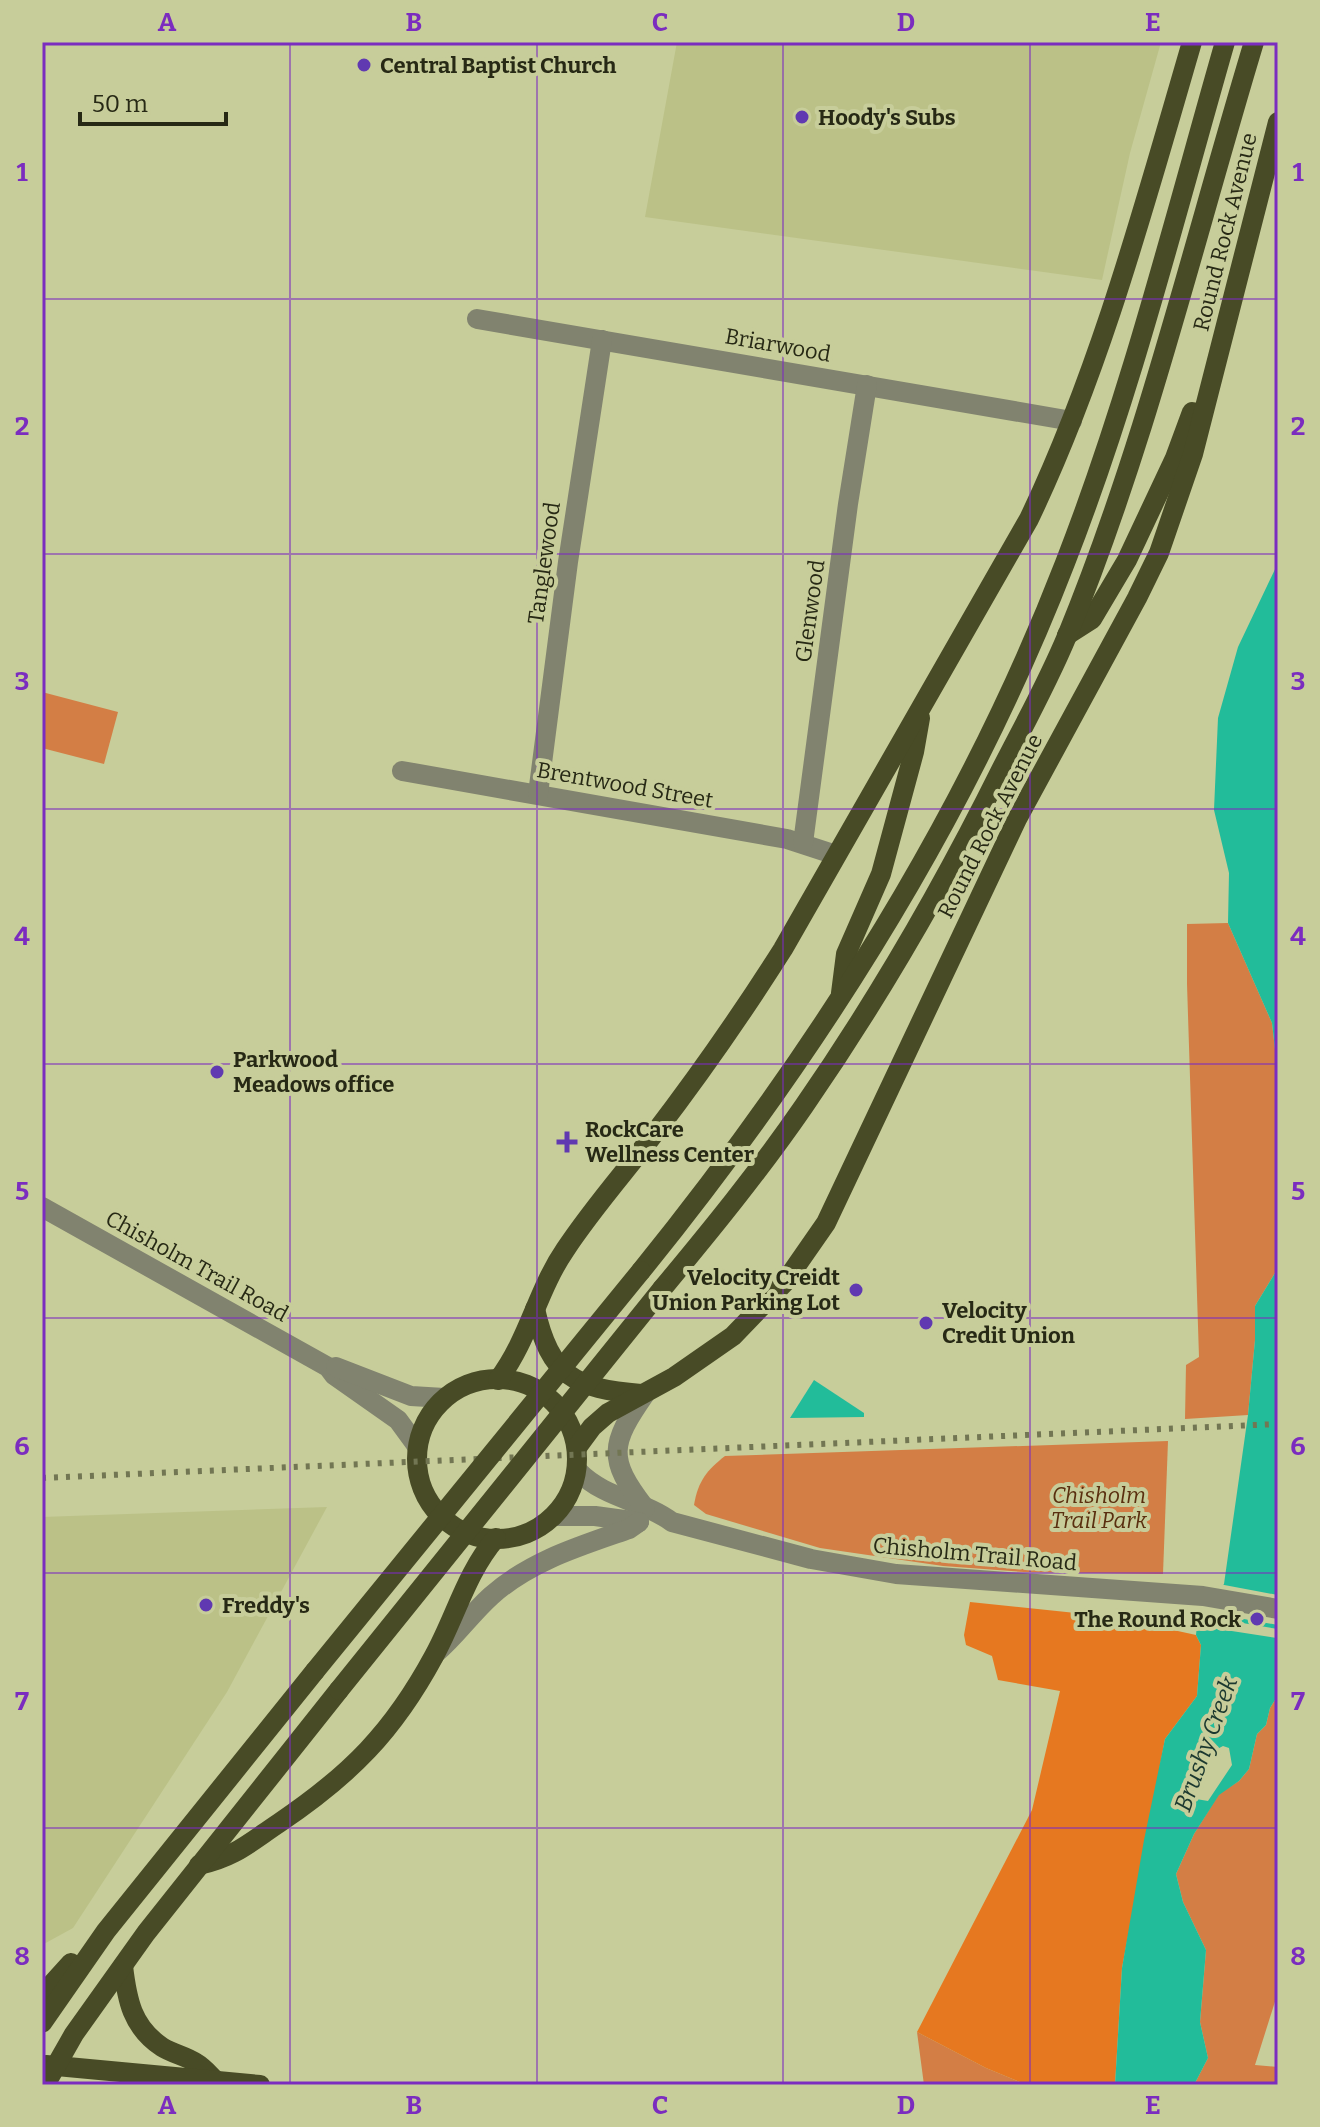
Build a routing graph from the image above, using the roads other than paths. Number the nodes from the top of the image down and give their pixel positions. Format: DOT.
graph roads {
  1 [pos="1192,42"];
  2 [pos="1225,42"];
  3 [pos="1254,42"];
  4 [pos="1278,122"];
  5 [pos="477,319"];
  6 [pos="602,340"];
  7 [pos="1214,374"];
  8 [pos="867,385"];
  9 [pos="1072,421"];
  10 [pos="1067,635"];
  11 [pos="922,706"];
  12 [pos="402,771"];
  13 [pos="538,794"];
  14 [pos="803,843"];
  15 [pos="836,855"];
  16 [pos="840,999"];
  17 [pos="42,1207"];
  18 [pos="535,1309"];
  19 [pos="328,1367"];
  20 [pos="498,1380"];
  21 [pos="645,1394"];
  22 [pos="444,1398"];
  23 [pos="417,1446"];
  24 [pos="578,1446"];
  25 [pos="578,1471"];
  26 [pos="642,1515"];
  27 [pos="555,1516"];
  28 [pos="496,1538"];
  29 [pos="1278,1609"];
  30 [pos="436,1653"];
  31 [pos="199,1865"];
  32 [pos="106,1931"];
  33 [pos="123,1966"];
  34 [pos="42,1995"];
  35 [pos="42,2023"];
  36 [pos="49,2065"];
  37 [pos="215,2080"];
  38 [pos="45,2085"];
  39 [pos="260,2085"];
  1 -- 9 [label="main road"];
  2 -- 16 [label="main road"];
  3 -- 10 [label="main road"];
  4 -- 7 [label="main road, Round Rock Avenue"];
  5 -- 6 [label="street, Briarwood"];
  6 -- 8 [label="street, Briarwood"];
  6 -- 13 [label="street, Tanglewood"];
  7 -- 10 [label="main road"];
  7 -- 21 [label="main road, Round Rock Avenue"];
  8 -- 9 [label="street, Briarwood"];
  8 -- 14 [label="street, Glenwood"];
  9 -- 11 [label="main road"];
  10 -- 31 [label="main road, bridge"];
  11 -- 15 [label="main road"];
  11 -- 16 [label="main road"];
  12 -- 13 [label="street, Brentwood Street"];
  13 -- 14 [label="street, Brentwood Street"];
  14 -- 15 [label="street, Brentwood Street"];
  15 -- 18 [label="main road"];
  16 -- 32 [label="main road, bridge"];
  17 -- 19 [label="street, Chisholm Trail Road"];
  18 -- 20 [label="main road"];
  18 -- 21 [label="main road"];
  19 -- 22 [label="street, Chisholm Trail Road"];
  19 -- 23 [label="street, Chisholm Trail Road"];
  20 -- 22 [label="main road"];
  20 -- 24 [label="main road"];
  21 -- 24 [label="main road, Round Rock Avenue"];
  21 -- 26 [label="street"];
  22 -- 23 [label="main road"];
  23 -- 28 [label="main road"];
  24 -- 25 [label="main road"];
  25 -- 26 [label="street, Chisholm Trail Road"];
  25 -- 27 [label="main road"];
  26 -- 27 [label="street, Chisholm Trail Road"];
  26 -- 29 [label="street, Chisholm Trail Road"];
  26 -- 30 [label="street"];
  27 -- 28 [label="main road"];
  28 -- 30 [label="main road"];
  30 -- 31 [label="main road"];
  31 -- 33 [label="main road"];
  32 -- 34 [label="main road"];
  32 -- 35 [label="main road"];
  33 -- 36 [label="main road"];
  33 -- 37 [label="main road"];
  36 -- 37 [label="main road"];
  36 -- 38 [label="main road"];
  37 -- 39 [label="main road"];
}
